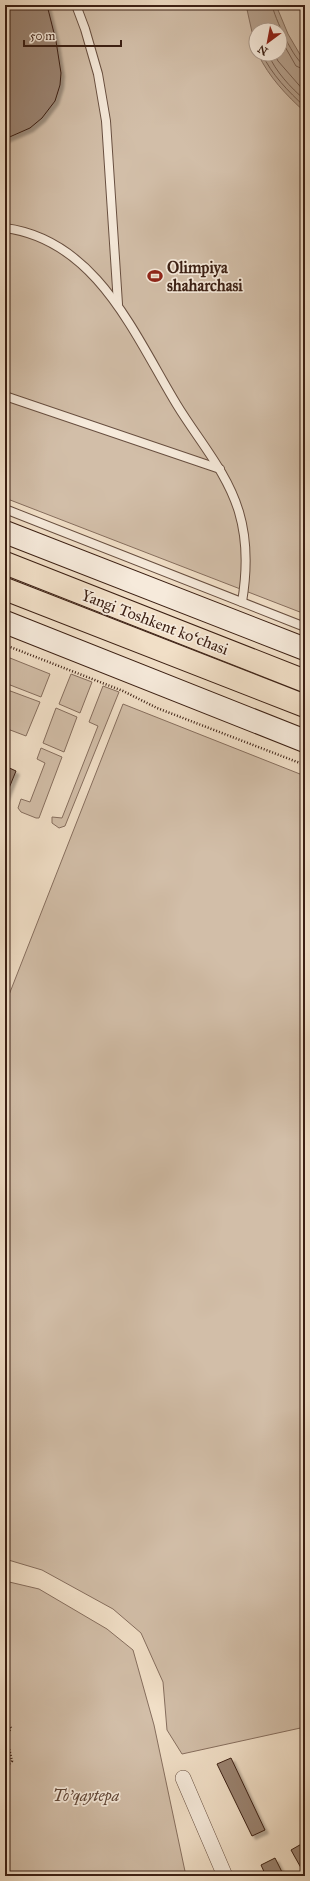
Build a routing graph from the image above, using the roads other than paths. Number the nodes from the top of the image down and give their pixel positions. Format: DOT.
graph roads {
  1 [pos="76,5"];
  2 [pos="5,228"];
  3 [pos="118,304"];
  4 [pos="5,396"];
  5 [pos="220,469"];
  6 [pos="5,509"];
  7 [pos="5,532"];
  8 [pos="5,563"];
  9 [pos="5,589"];
  10 [pos="242,602"];
  11 [pos="5,622"];
  12 [pos="305,627"];
  13 [pos="305,649"];
  14 [pos="305,681"];
  15 [pos="305,706"];
  16 [pos="305,741"];
  17 [pos="183,1778"];
  18 [pos="225,1876"];
  1 -- 3 [label="lane"];
  2 -- 3 [label="lane"];
  3 -- 5 [label="lane"];
  4 -- 5 [label="lane"];
  5 -- 10 [label="lane"];
  6 -- 10 [label="lane"];
  7 -- 13 [label="main road"];
  8 -- 14 [label="highway, Yangi Toshkent ko‘chasi"];
  9 -- 15 [label="highway, Yangi Toshkent ko‘chasi"];
  10 -- 12 [label="lane"];
  11 -- 16 [label="main road"];
  17 -- 18 [label="street"];
}
